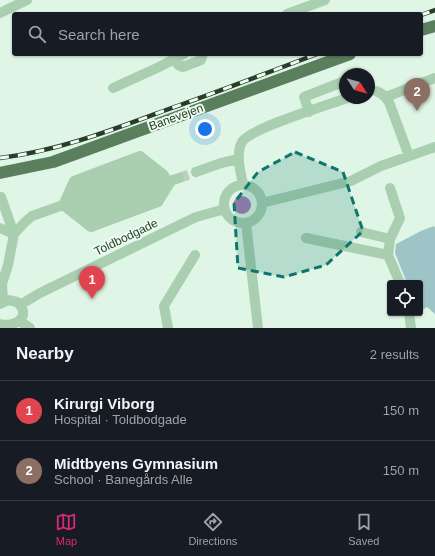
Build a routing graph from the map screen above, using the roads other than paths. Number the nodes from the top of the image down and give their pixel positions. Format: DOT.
graph roads {
  1 [pos="27,0"];
  2 [pos="325,0"];
  3 [pos="292,12"];
  4 [pos="0,13"];
  5 [pos="435,26"];
  6 [pos="423,29"];
  7 [pos="180,56"];
  8 [pos="202,56"];
  9 [pos="344,56"];
  10 [pos="435,78"];
  11 [pos="339,83"];
  12 [pos="112,88"];
  13 [pos="378,93"];
  14 [pos="339,101"];
  15 [pos="309,112"];
  16 [pos="435,147"];
  17 [pos="409,156"];
  18 [pos="239,159"];
  19 [pos="201,170"];
  20 [pos="0,173"];
  21 [pos="175,180"];
  22 [pos="243,185"];
  23 [pos="390,188"];
  24 [pos="0,197"];
  25 [pos="262,203"];
  26 [pos="63,205"];
  27 [pos="225,209"];
  28 [pos="246,222"];
  29 [pos="0,228"];
  30 [pos="362,232"];
  31 [pos="14,234"];
  32 [pos="306,238"];
  33 [pos="390,239"];
  34 [pos="388,255"];
  35 [pos="195,256"];
  36 [pos="399,280"];
  37 [pos="2,302"];
  38 [pos="20,305"];
  39 [pos="409,316"];
  40 [pos="21,322"];
  41 [pos="0,324"];
  42 [pos="30,328"];
  43 [pos="168,328"];
  44 [pos="258,328"];
  45 [pos="411,328"];
  1 -- 4 [label="street"];
  2 -- 3 [label="street"];
  5 -- 6 [label="main road"];
  7 -- 8 [label="street"];
  7 -- 12 [label="street"];
  9 -- 20 [label="main road, Banevejen"];
  10 -- 13 [label="street"];
  11 -- 15 [label="street"];
  13 -- 17 [label="street"];
  14 -- 15 [label="street"];
  15 -- 18 [label="street"];
  16 -- 17 [label="street"];
  17 -- 25 [label="street"];
  18 -- 19 [label="street"];
  18 -- 22 [label="street"];
  21 -- 26 [label="street"];
  21 -- 26 [label="street"];
  21 -- 26 [label="street"];
  21 -- 26 [label="street"];
  22 -- 25 [label="street"];
  22 -- 27 [label="street"];
  23 -- 33 [label="street"];
  24 -- 31 [label="street"];
  25 -- 28 [label="street"];
  26 -- 31 [label="street"];
  27 -- 28 [label="street"];
  27 -- 38 [label="street, Toldbodgade"];
  28 -- 44 [label="street"];
  29 -- 31 [label="street"];
  30 -- 33 [label="street"];
  31 -- 37 [label="street"];
  32 -- 34 [label="street"];
  33 -- 34 [label="street"];
  34 -- 36 [label="street"];
  35 -- 43 [label="street"];
  37 -- 38 [label="street"];
  38 -- 40 [label="street"];
  39 -- 45 [label="street"];
  40 -- 41 [label="street"];
  40 -- 42 [label="street"];
}
